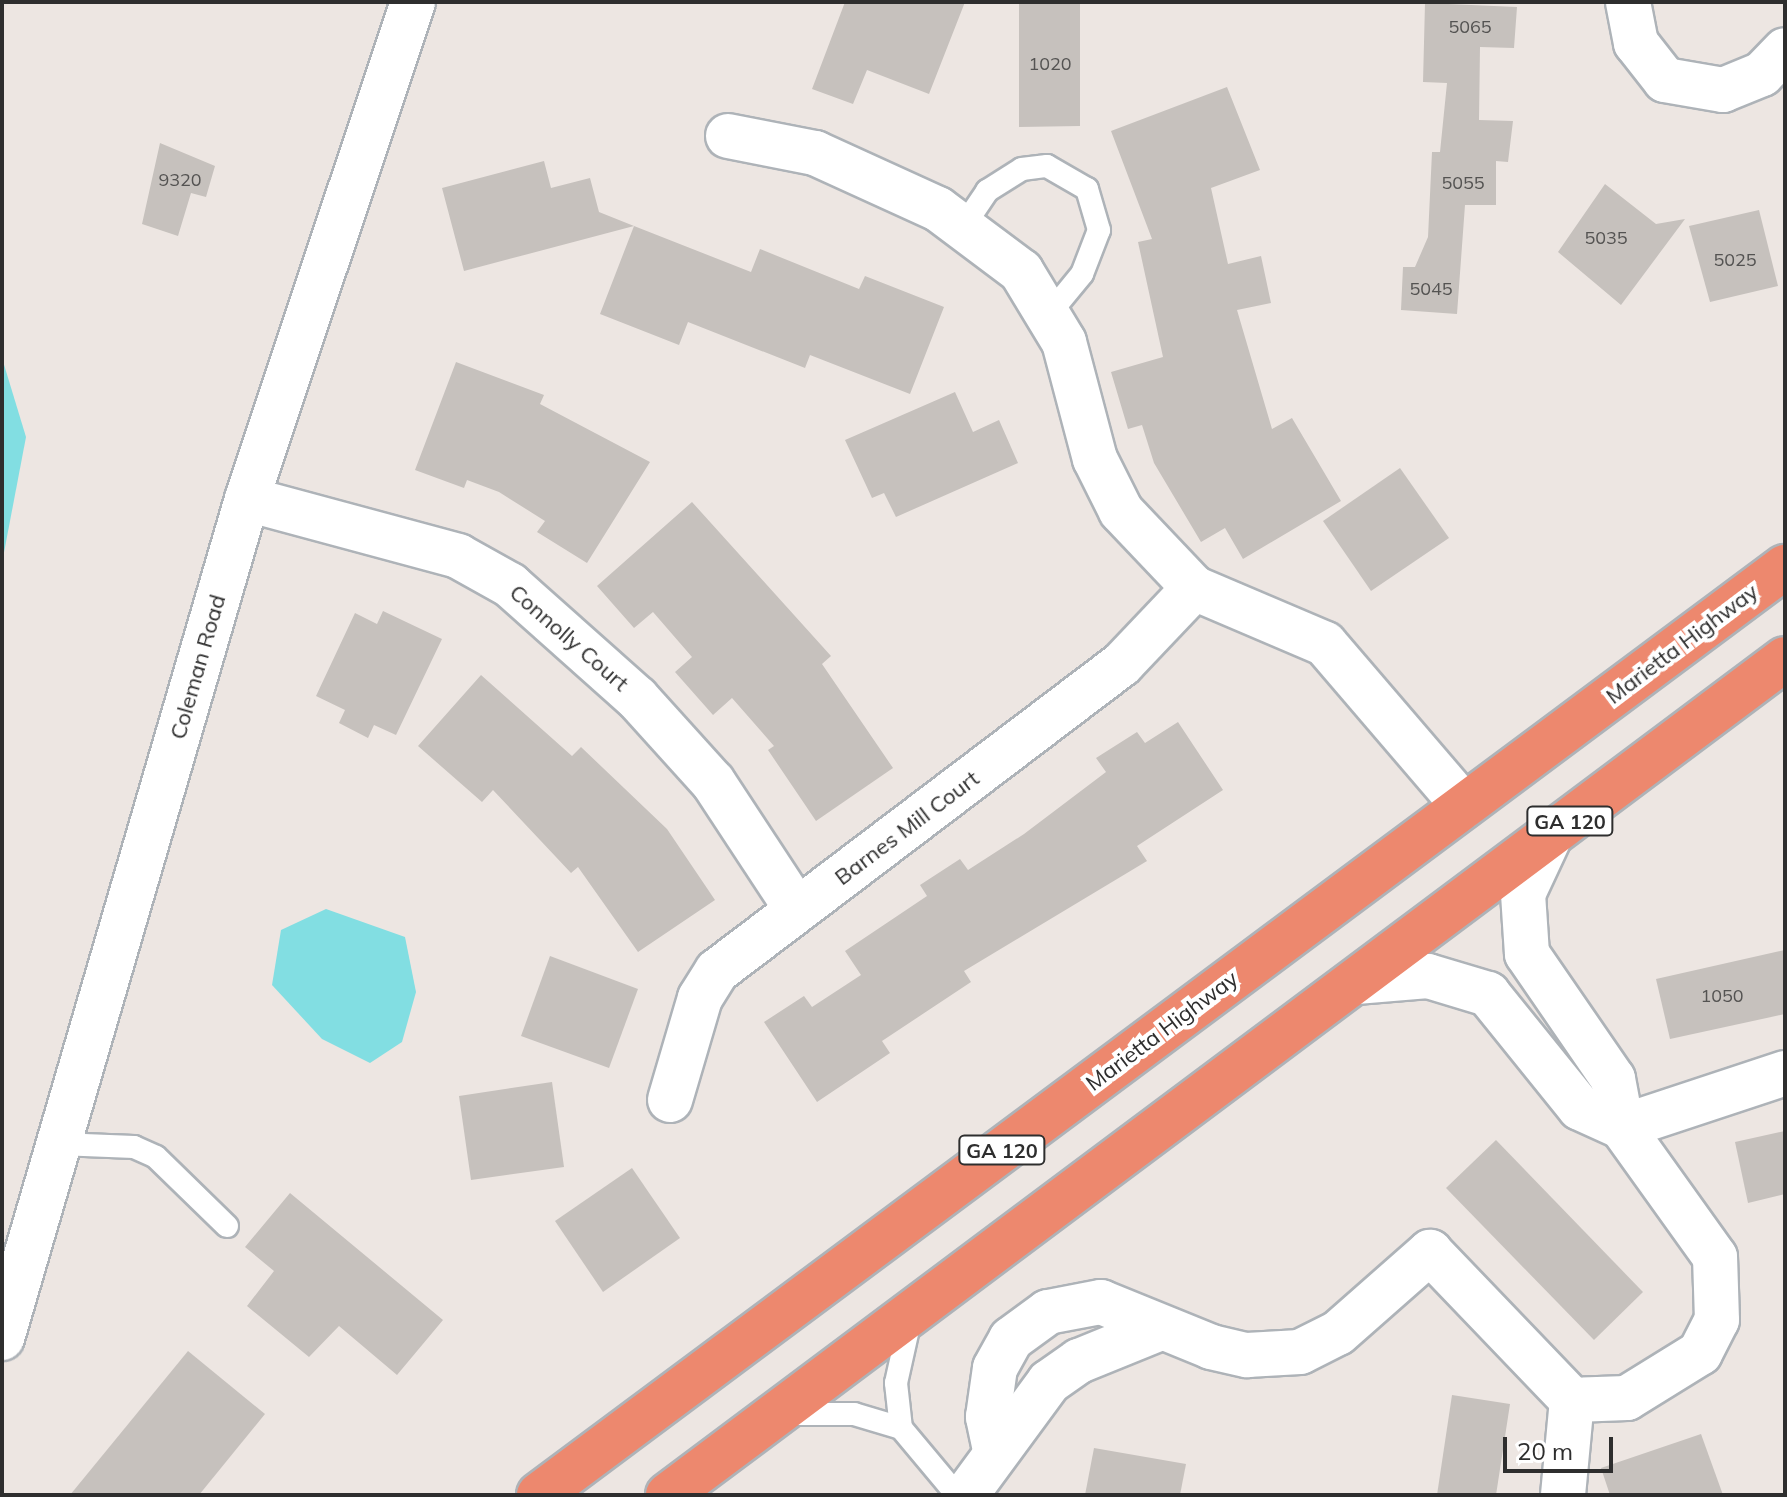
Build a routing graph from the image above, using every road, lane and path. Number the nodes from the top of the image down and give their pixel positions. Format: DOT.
graph roads {
  1 [pos="413,2"];
  2 [pos="1628,2"];
  3 [pos="1785,50"];
  4 [pos="728,136"];
  5 [pos="965,224"];
  6 [pos="1050,313"];
  7 [pos="247,499"];
  8 [pos="1785,567"];
  9 [pos="1194,588"];
  10 [pos="1785,659"];
  11 [pos="1464,806"];
  12 [pos="1550,836"];
  13 [pos="797,910"];
  14 [pos="1356,982"];
  15 [pos="1785,1073"];
  16 [pos="670,1100"];
  17 [pos="1622,1127"];
  18 [pos="59,1144"];
  19 [pos="227,1226"];
  20 [pos="916,1309"];
  21 [pos="1158,1329"];
  22 [pos="2,1338"];
  23 [pos="1572,1400"];
  24 [pos="769,1419"];
  25 [pos="901,1428"];
  26 [pos="995,1450"];
  27 [pos="955,1494"];
  28 [pos="539,1495"];
  29 [pos="668,1495"];
  30 [pos="1563,1495"];
  1 -- 7 [label="street, Coleman Road"];
  2 -- 3 [label="street"];
  4 -- 5 [label="street"];
  5 -- 6 [label="street"];
  5 -- 6 [label="lane"];
  6 -- 9 [label="street"];
  7 -- 13 [label="street, Connolly Court"];
  7 -- 18 [label="street, Coleman Road"];
  8 -- 11 [label="highway, Marietta Highway / GA 120"];
  9 -- 11 [label="street"];
  9 -- 13 [label="street, Barnes Mill Court"];
  10 -- 12 [label="highway, GA 120"];
  11 -- 28 [label="highway, Marietta Highway / GA 120"];
  12 -- 14 [label="highway, GA 120"];
  12 -- 17 [label="street"];
  13 -- 16 [label="street, Barnes Mill Court"];
  14 -- 17 [label="street"];
  14 -- 20 [label="highway, GA 120"];
  15 -- 17 [label="street"];
  17 -- 23 [label="street"];
  18 -- 19 [label="lane"];
  18 -- 22 [label="street, Coleman Road"];
  20 -- 24 [label="highway, GA 120"];
  20 -- 25 [label="lane"];
  21 -- 23 [label="street"];
  21 -- 26 [label="street"];
  21 -- 26 [label="street"];
  23 -- 30 [label="street"];
  24 -- 25 [label="lane"];
  24 -- 29 [label="highway, GA 120"];
  25 -- 27 [label="lane"];
  26 -- 27 [label="street"];
}
